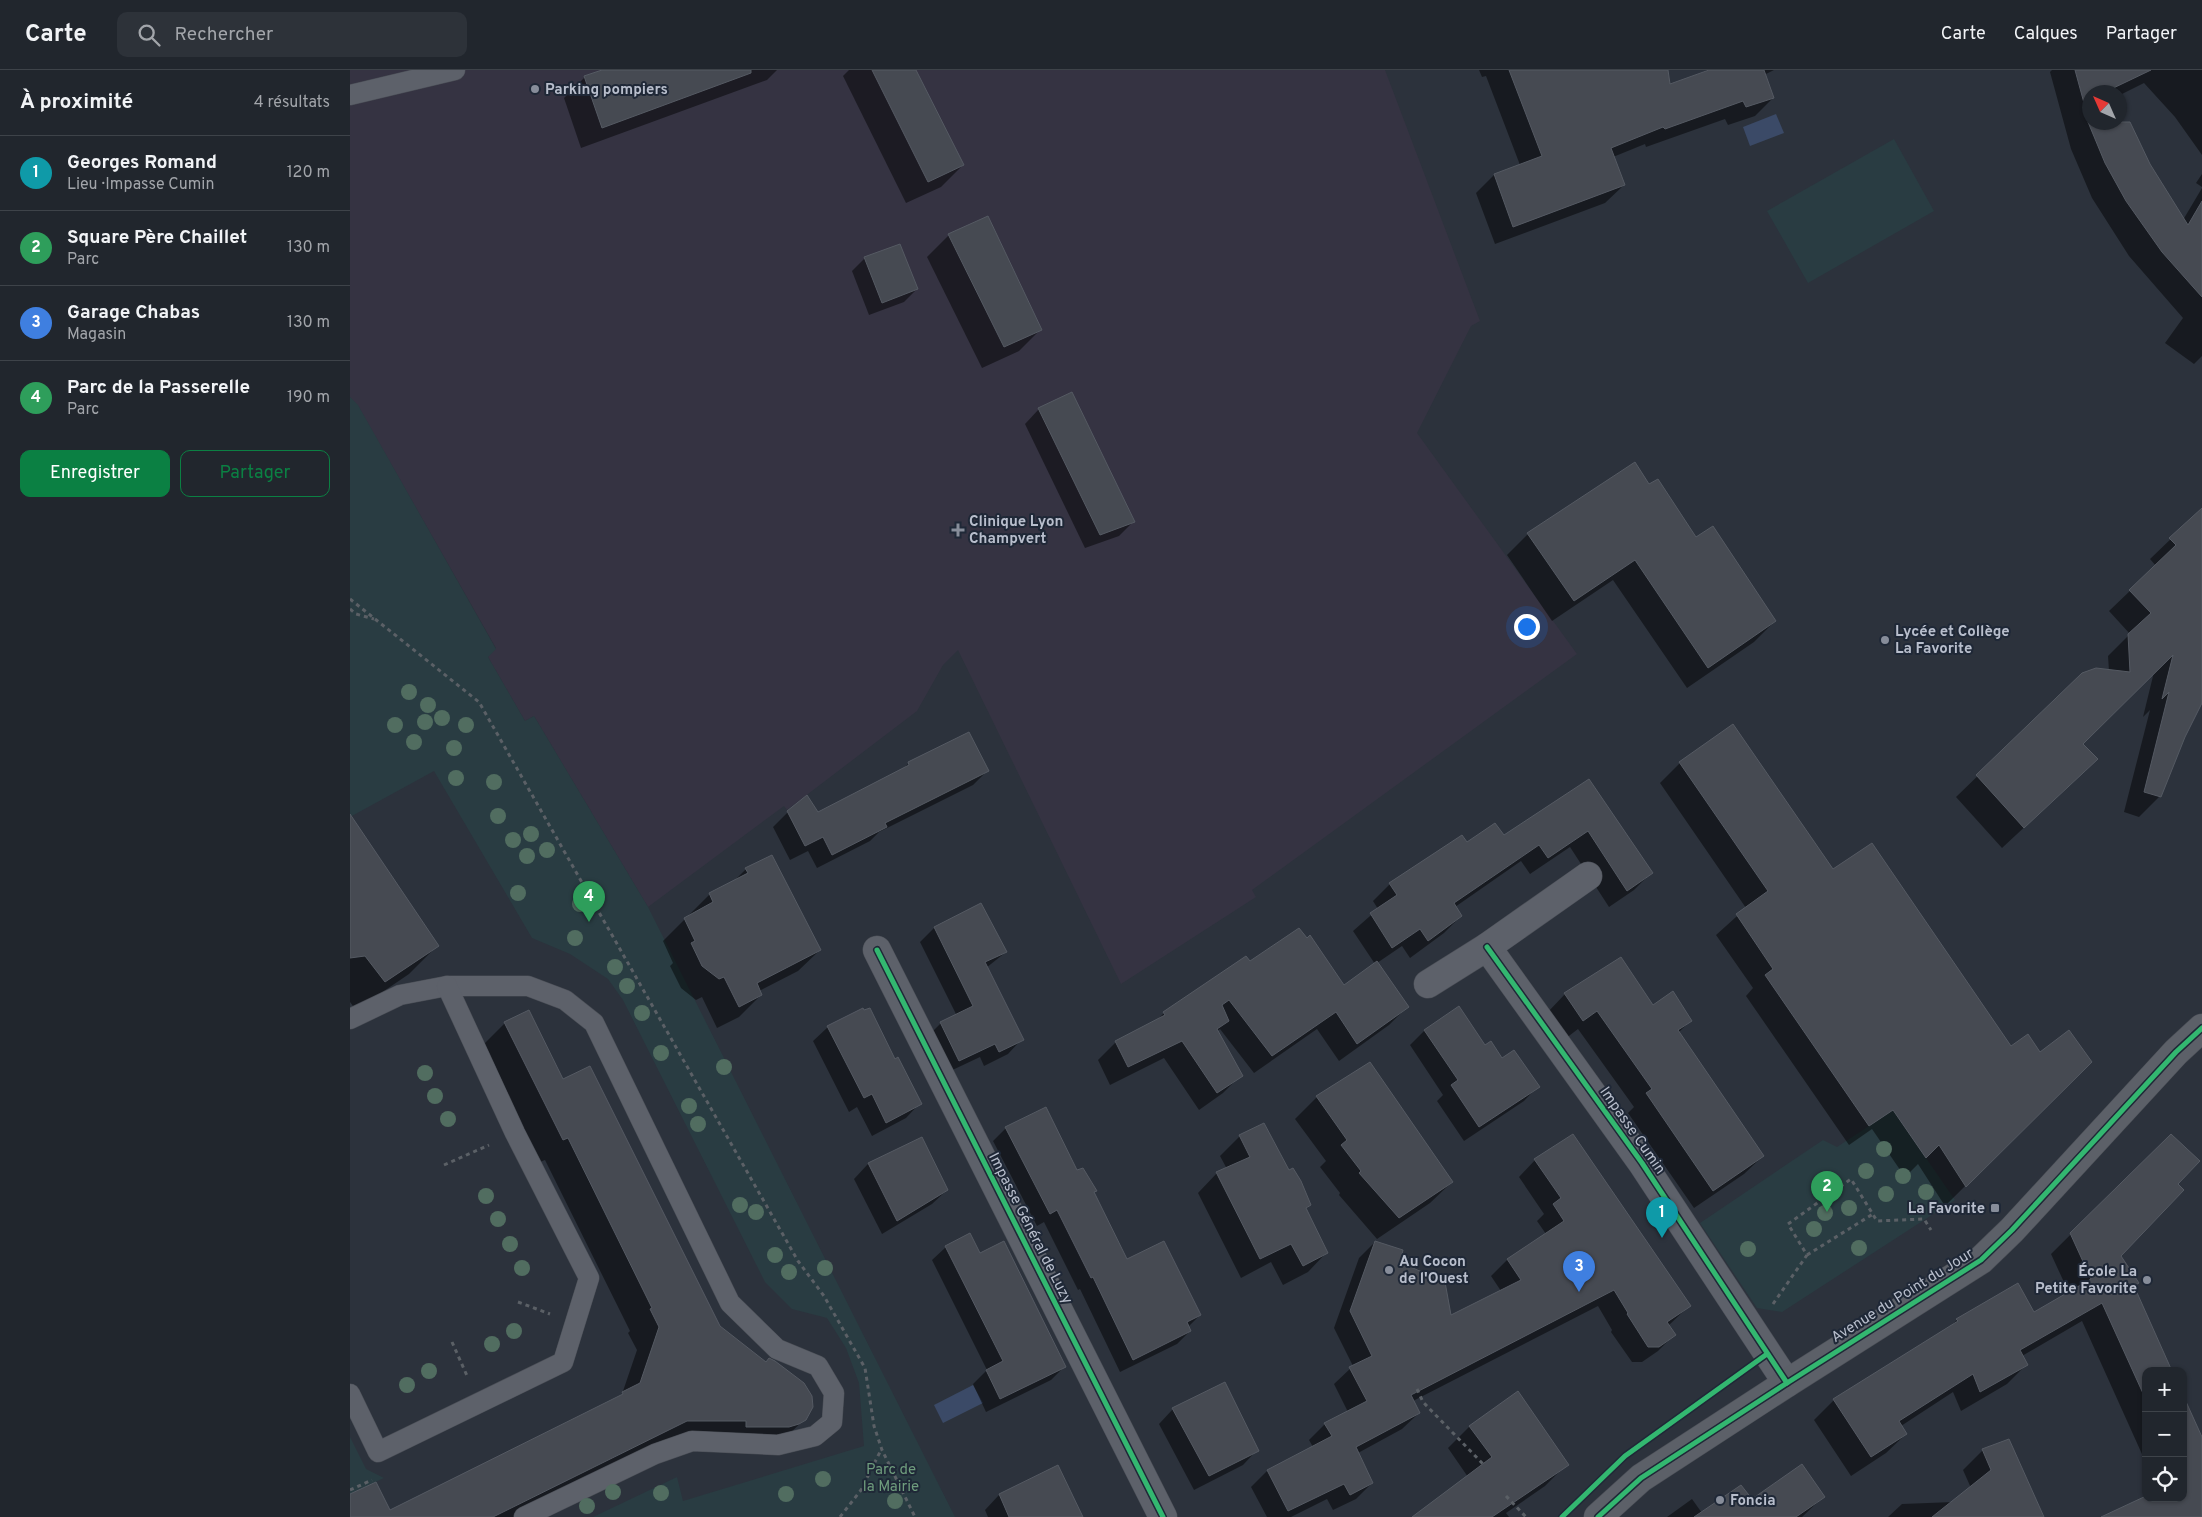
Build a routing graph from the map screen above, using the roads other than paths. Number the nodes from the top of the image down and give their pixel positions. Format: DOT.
graph roads {
  1 [pos="455,70"];
  2 [pos="350,95"];
  3 [pos="1588,876"];
  4 [pos="1486,947"];
  5 [pos="877,950"];
  6 [pos="1428,984"];
  7 [pos="447,986"];
  8 [pos="350,1019"];
  9 [pos="2202,1028"];
  10 [pos="1787,1382"];
  11 [pos="350,1394"];
  12 [pos="524,1517"];
  13 [pos="1163,1517"];
  14 [pos="1598,1517"];
  1 -- 2 [label="lane"];
  3 -- 4 [label="street"];
  4 -- 6 [label="street"];
  4 -- 10 [label="street, Impasse Cumin"];
  5 -- 13 [label="street, Impasse Général de Luzy"];
  7 -- 8 [label="lane"];
  7 -- 11 [label="lane"];
  7 -- 12 [label="lane"];
  9 -- 10 [label="main road, Avenue du Point du Jour"];
  10 -- 14 [label="main road, Avenue du Point du Jour"];
}
